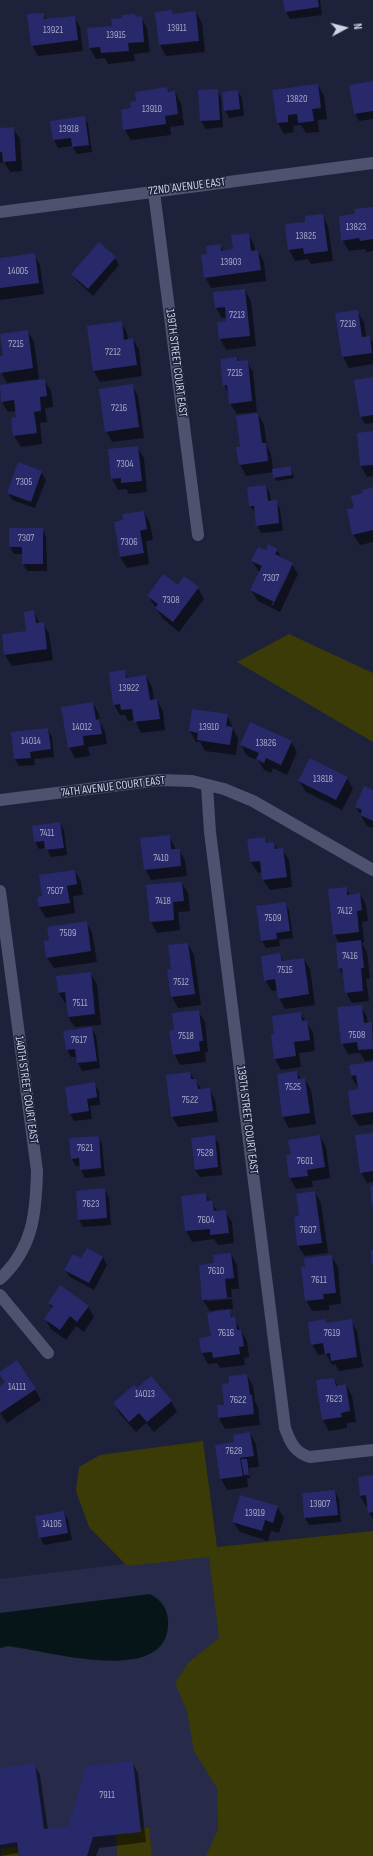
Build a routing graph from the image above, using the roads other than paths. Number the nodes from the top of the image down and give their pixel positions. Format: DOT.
graph roads {
  1 [pos="373,163"];
  2 [pos="154,192"];
  3 [pos="0,212"];
  4 [pos="198,535"];
  5 [pos="207,786"];
  6 [pos="0,800"];
  7 [pos="373,870"];
  8 [pos="0,891"];
  9 [pos="0,1279"];
  10 [pos="0,1295"];
  11 [pos="48,1353"];
  12 [pos="373,1450"];
  1 -- 2 [label="street, 72ND AVENUE EAST"];
  2 -- 3 [label="street, 72ND AVENUE EAST"];
  2 -- 4 [label="street, 139TH STREET COURT EAST"];
  5 -- 6 [label="street, 74TH AVENUE COURT EAST"];
  5 -- 7 [label="street, 74TH AVENUE COURT EAST"];
  5 -- 12 [label="street, 139TH STREET COURT EAST"];
  8 -- 9 [label="street, 140TH STREET COURT EAST"];
  10 -- 11 [label="street"];
}
